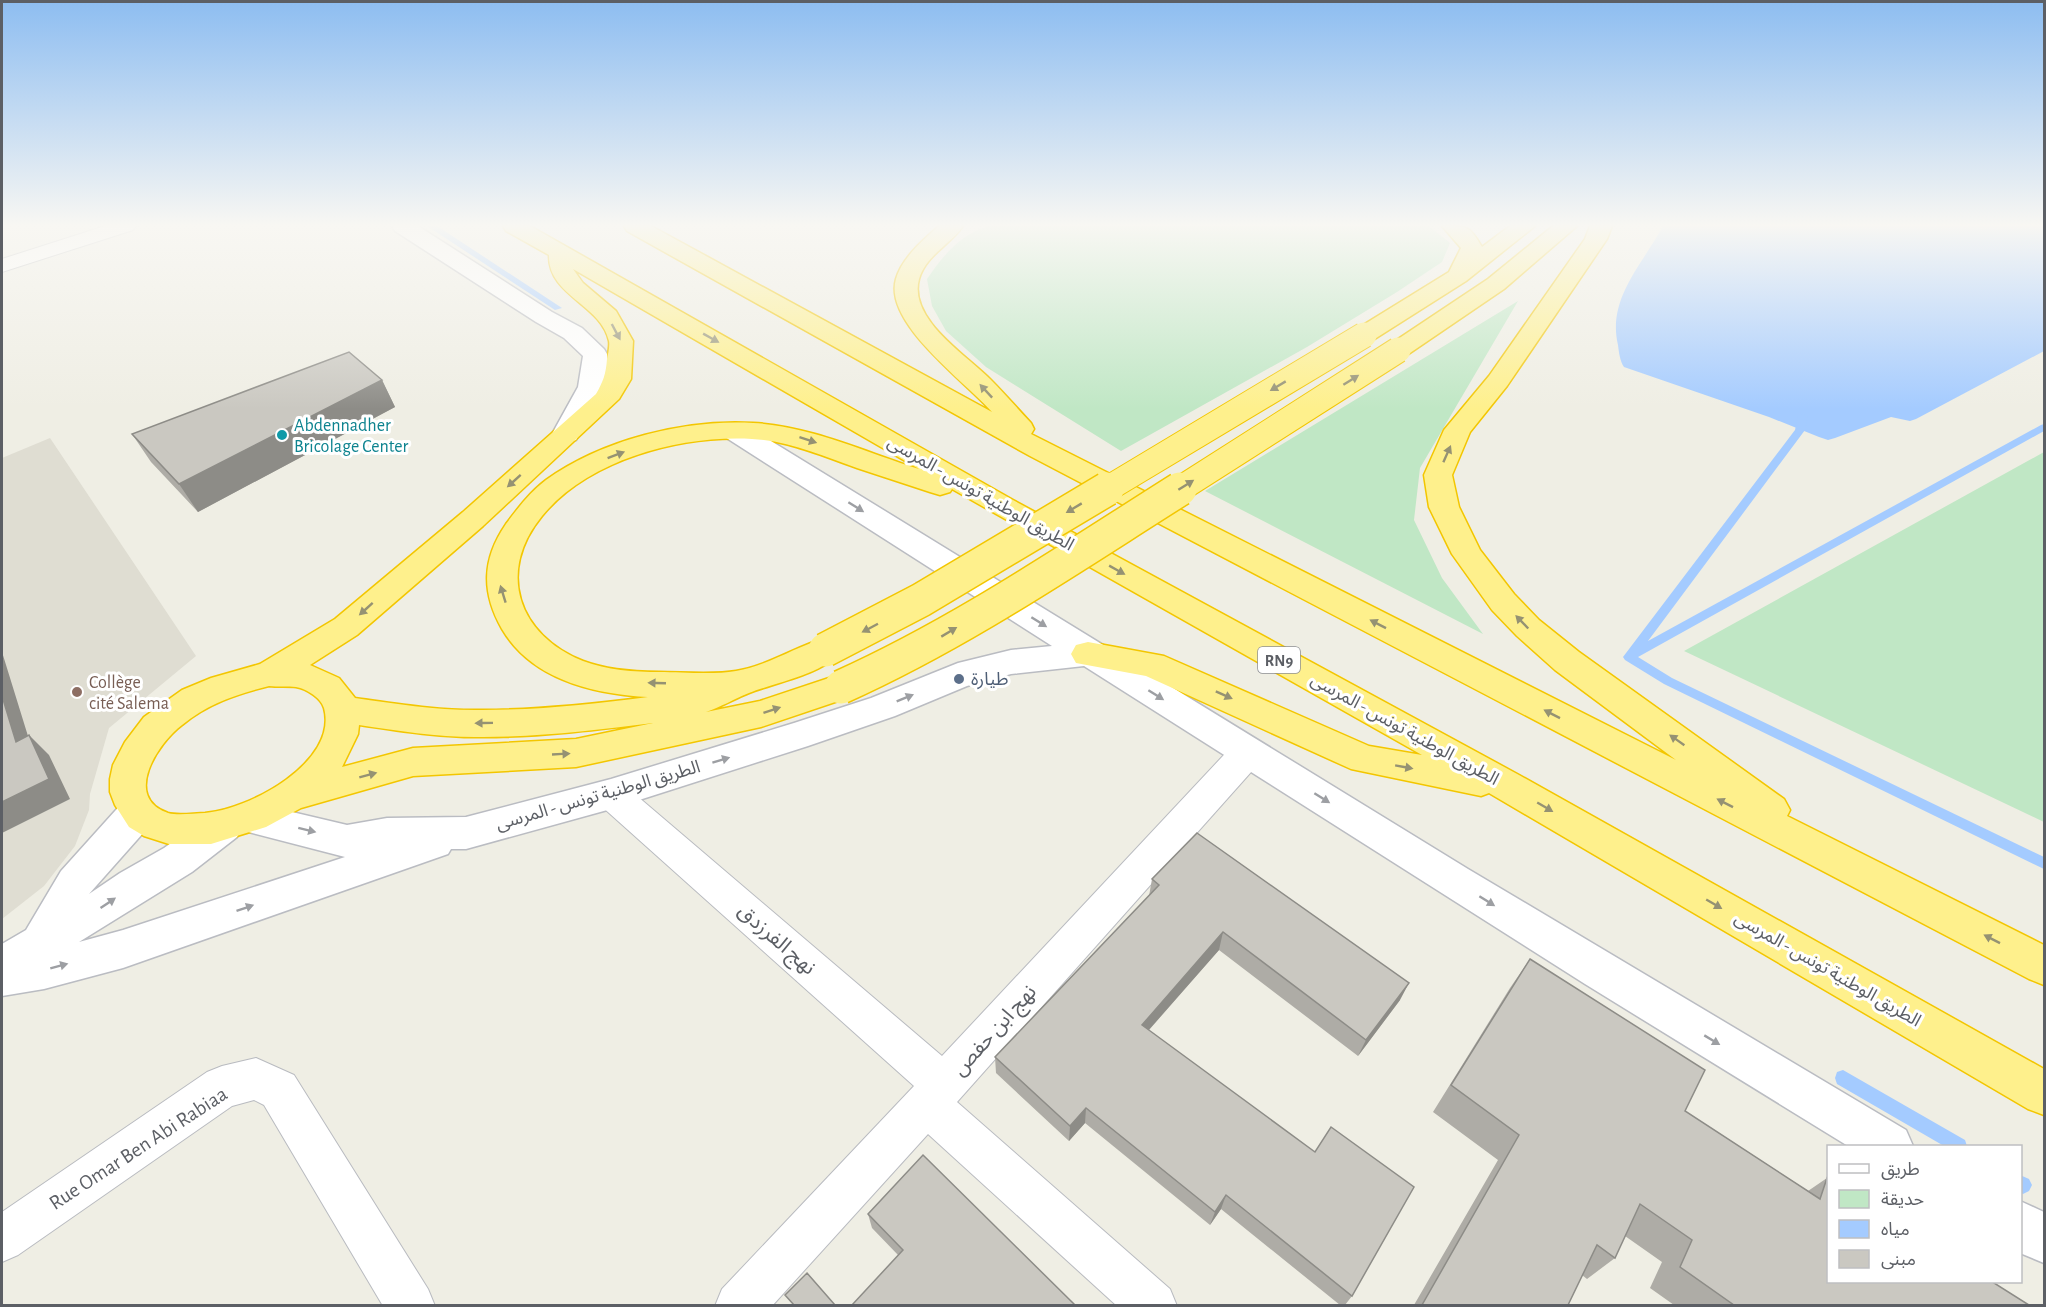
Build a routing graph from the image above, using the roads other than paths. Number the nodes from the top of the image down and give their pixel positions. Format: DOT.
graph roads {
  1 [pos="498,287"];
  2 [pos="573,287"];
  3 [pos="619,287"];
  4 [pos="748,287"];
  5 [pos="905,287"];
  6 [pos="1440,287"];
  7 [pos="1492,287"];
  8 [pos="1564,287"];
  9 [pos="735,431"];
  10 [pos="566,434"];
  11 [pos="1040,450"];
  12 [pos="1003,507"];
  13 [pos="1088,654"];
  14 [pos="269,674"];
  15 [pos="737,684"];
  16 [pos="344,710"];
  17 [pos="1248,752"];
  18 [pos="1506,785"];
  19 [pos="611,794"];
  20 [pos="291,796"];
  21 [pos="137,812"];
  22 [pos="237,822"];
  23 [pos="466,833"];
  24 [pos="1842,863"];
  25 [pos="40,944"];
  26 [pos="2,965"];
  27 [pos="2044,966"];
  28 [pos="2,976"];
  29 [pos="2044,1093"];
  30 [pos="935,1095"];
  31 [pos="1888,1145"];
  32 [pos="2022,1226"];
  33 [pos="2,1239"];
  34 [pos="2044,1239"];
  35 [pos="411,1305"];
  36 [pos="739,1305"];
  37 [pos="1153,1305"];
  1 -- 10 [label="street"];
  2 -- 10 [label="highway, one-way"];
  3 -- 12 [label="highway, الطريق الوطنية تونس - المرسى / RN9, one-way"];
  4 -- 11 [label="highway"];
  11 -- 5 [label="highway, one-way"];
  6 -- 15 [label="highway, one-way, bridge"];
  20 -- 7 [label="highway, one-way, bridge"];
  24 -- 8 [label="highway, one-way"];
  9 -- 12 [label="highway, one-way"];
  9 -- 13 [label="street, one-way"];
  15 -- 9 [label="highway, one-way"];
  10 -- 14 [label="highway, one-way"];
  24 -- 11 [label="highway, one-way"];
  12 -- 18 [label="highway, الطريق الوطنية تونس - المرسى / RN9, one-way"];
  13 -- 17 [label="street, one-way"];
  13 -- 18 [label="highway, one-way"];
  19 -- 13 [label="street, الطريق الوطنية تونس - المرسى, one-way"];
  14 -- 16 [label="highway"];
  14 -- 21 [label="highway"];
  15 -- 16 [label="highway, one-way"];
  16 -- 20 [label="highway"];
  17 -- 30 [label="street, نهج ابن حفص"];
  17 -- 31 [label="street, one-way"];
  18 -- 29 [label="highway, الطريق الوطنية تونس - المرسى / RN9, one-way"];
  19 -- 23 [label="street, الطريق الوطنية تونس - المرسى"];
  19 -- 30 [label="street, نهج الفرزدق"];
  20 -- 22 [label="highway"];
  21 -- 22 [label="highway"];
  21 -- 25 [label="street"];
  22 -- 23 [label="street, الطريق الوطنية تونس - المرسى, one-way"];
  25 -- 22 [label="street, one-way"];
  28 -- 23 [label="street, الطريق الوطنية تونس - المرسى, one-way"];
  27 -- 24 [label="highway, one-way"];
  25 -- 26 [label="street"];
  30 -- 36 [label="street, نهج ابن حفص"];
  30 -- 37 [label="street, نهج الفرزدق"];
  32 -- 34 [label="street"];
  33 -- 35 [label="street, Rue Omar Ben Abi Rabiaa"];
}
